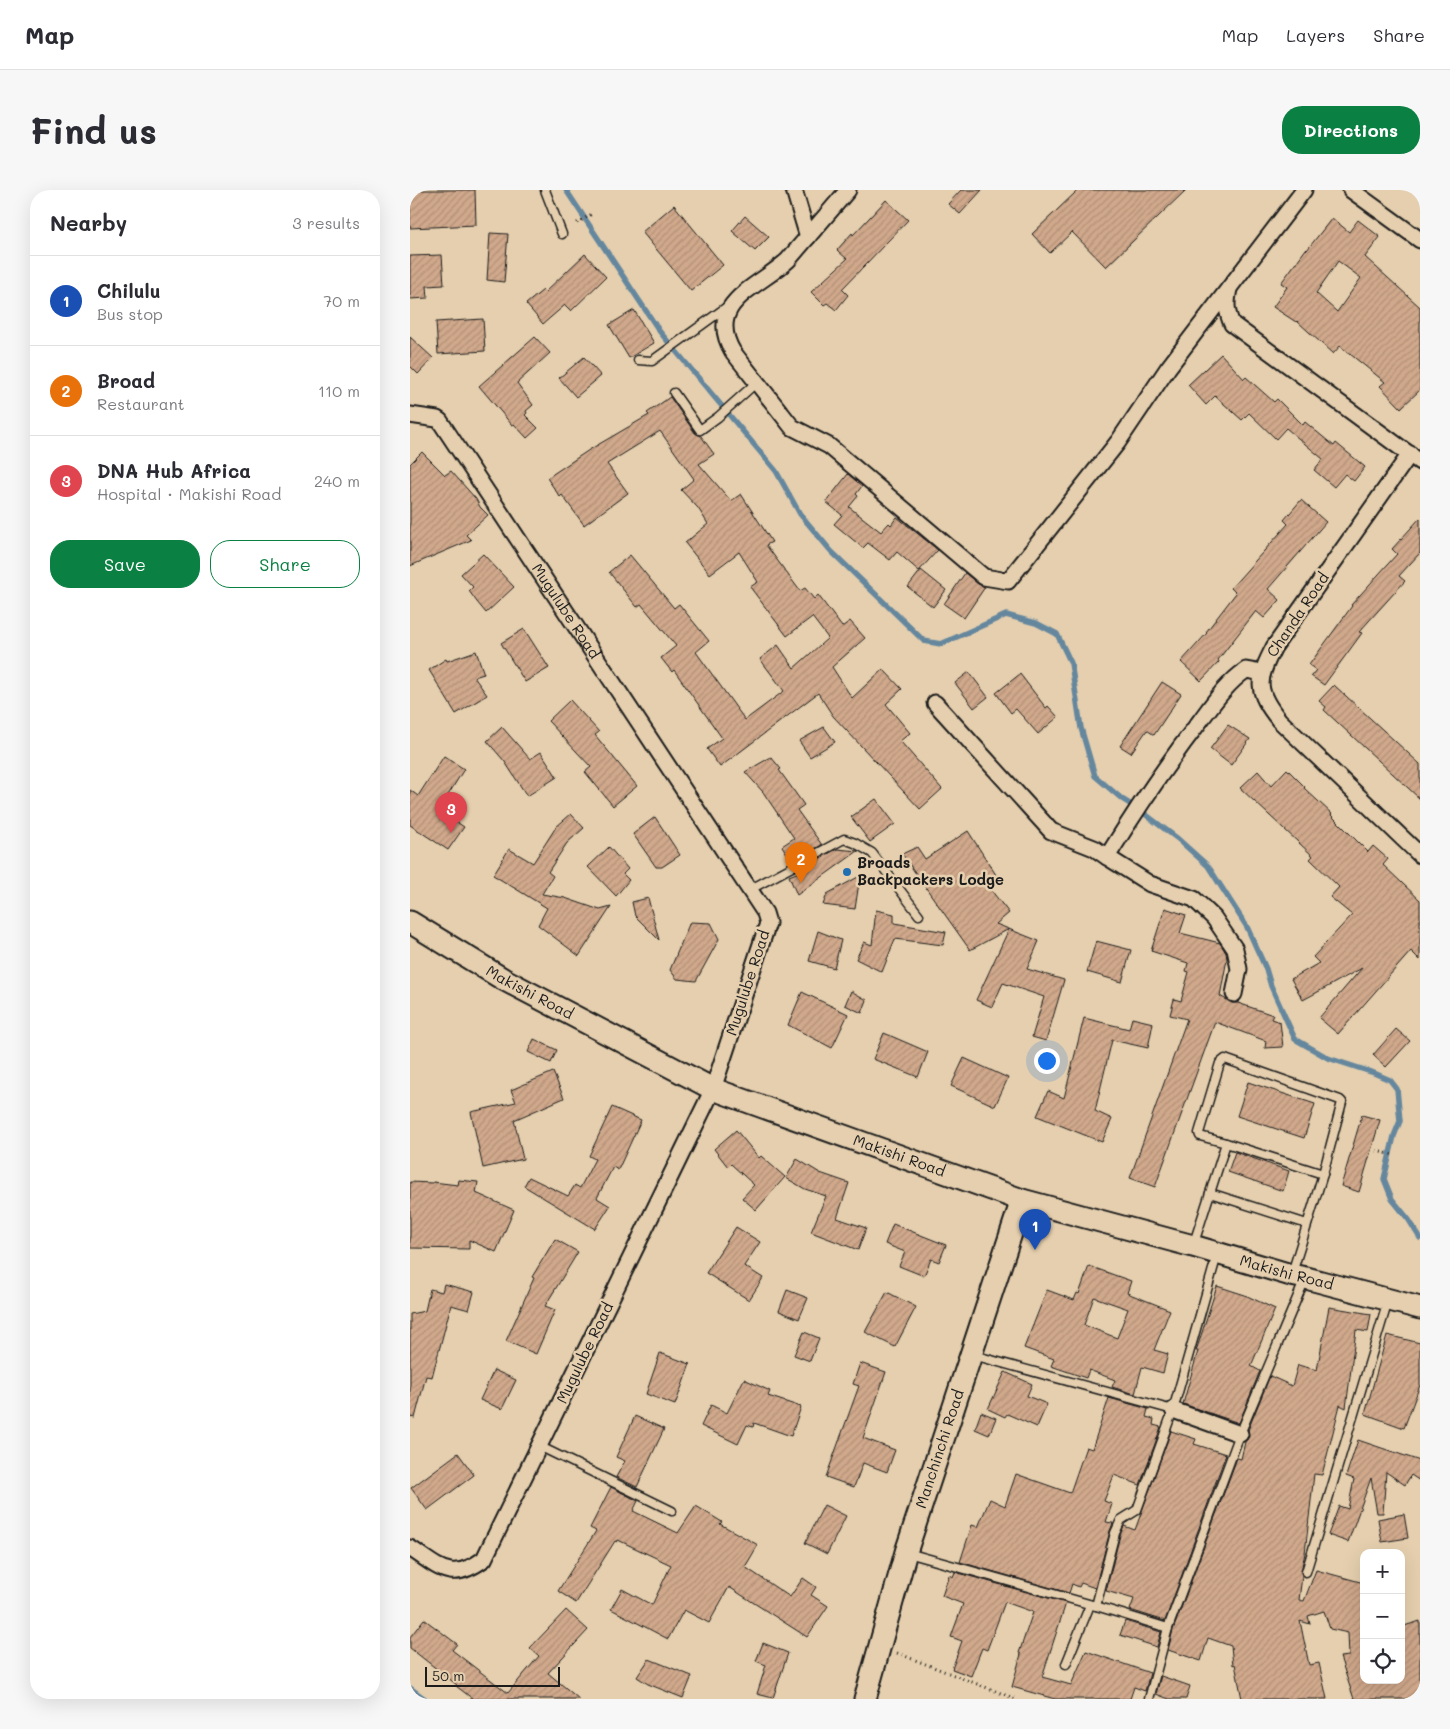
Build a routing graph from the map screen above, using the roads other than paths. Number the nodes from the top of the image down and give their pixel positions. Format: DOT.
graph roads {
  1 [pos="545,190"];
  2 [pos="794,190"];
  3 [pos="848,190"];
  4 [pos="1304,190"];
  5 [pos="1351,190"];
  6 [pos="562,234"];
  7 [pos="808,237"];
  8 [pos="1420,240"];
  9 [pos="1229,288"];
  10 [pos="732,304"];
  11 [pos="638,360"];
  12 [pos="757,382"];
  13 [pos="674,393"];
  14 [pos="410,415"];
  15 [pos="1415,458"];
  16 [pos="1262,673"];
  17 [pos="935,703"];
  18 [pos="1420,855"];
  19 [pos="1107,857"];
  20 [pos="749,890"];
  21 [pos="919,915"];
  22 [pos="410,922"];
  23 [pos="1234,994"];
  24 [pos="713,1090"];
  25 [pos="1226,1143"];
  26 [pos="1322,1174"];
  27 [pos="1210,1193"];
  28 [pos="1022,1200"];
  29 [pos="1307,1224"];
  30 [pos="1193,1246"];
  31 [pos="1218,1253"];
  32 [pos="1299,1276"];
  33 [pos="1388,1299"];
  34 [pos="1420,1308"];
  35 [pos="970,1354"];
  36 [pos="1174,1410"];
  37 [pos="1240,1434"];
  38 [pos="539,1446"];
  39 [pos="672,1511"];
  40 [pos="410,1548"];
  41 [pos="906,1552"];
  42 [pos="1306,1572"];
  43 [pos="1093,1605"];
  44 [pos="1168,1628"];
  45 [pos="1066,1664"];
  46 [pos="865,1699"];
  47 [pos="1149,1699"];
  1 -- 6 [label="lane"];
  2 -- 7 [label="street"];
  3 -- 7 [label="street"];
  4 -- 9 [label="street"];
  5 -- 8 [label="street"];
  7 -- 10 [label="street"];
  9 -- 12 [label="street"];
  9 -- 15 [label="street"];
  10 -- 11 [label="lane"];
  10 -- 12 [label="street"];
  12 -- 13 [label="lane"];
  14 -- 20 [label="street, Mugulube Road"];
  15 -- 16 [label="street, Chanda Road"];
  16 -- 18 [label="street, Chanda Road"];
  16 -- 19 [label="street"];
  17 -- 19 [label="street"];
  19 -- 23 [label="street"];
  20 -- 21 [label="lane"];
  20 -- 24 [label="street, Mugulube Road"];
  22 -- 24 [label="main road, Makishi Road"];
  24 -- 28 [label="main road, Makishi Road"];
  24 -- 38 [label="street, Mugulube Road"];
  25 -- 26 [label="lane"];
  25 -- 26 [label="lane"];
  25 -- 27 [label="lane"];
  26 -- 29 [label="lane"];
  27 -- 29 [label="lane"];
  27 -- 30 [label="lane"];
  28 -- 30 [label="main road, Makishi Road"];
  28 -- 35 [label="main road, Manchinchi Road"];
  29 -- 32 [label="lane"];
  30 -- 31 [label="main road, Makishi Road"];
  31 -- 32 [label="main road, Makishi Road"];
  31 -- 36 [label="lane"];
  32 -- 33 [label="main road, Makishi Road"];
  32 -- 37 [label="lane"];
  33 -- 34 [label="main road, Makishi Road"];
  33 -- 42 [label="lane"];
  35 -- 36 [label="lane"];
  35 -- 41 [label="main road, Manchinchi Road"];
  36 -- 37 [label="street"];
  36 -- 43 [label="lane"];
  37 -- 44 [label="lane"];
  38 -- 39 [label="lane"];
  38 -- 40 [label="street, Mugulube Road"];
  41 -- 43 [label="lane"];
  41 -- 46 [label="main road, Manchinchi Road"];
  43 -- 44 [label="lane"];
  43 -- 45 [label="lane"];
  44 -- 47 [label="lane"];
}
